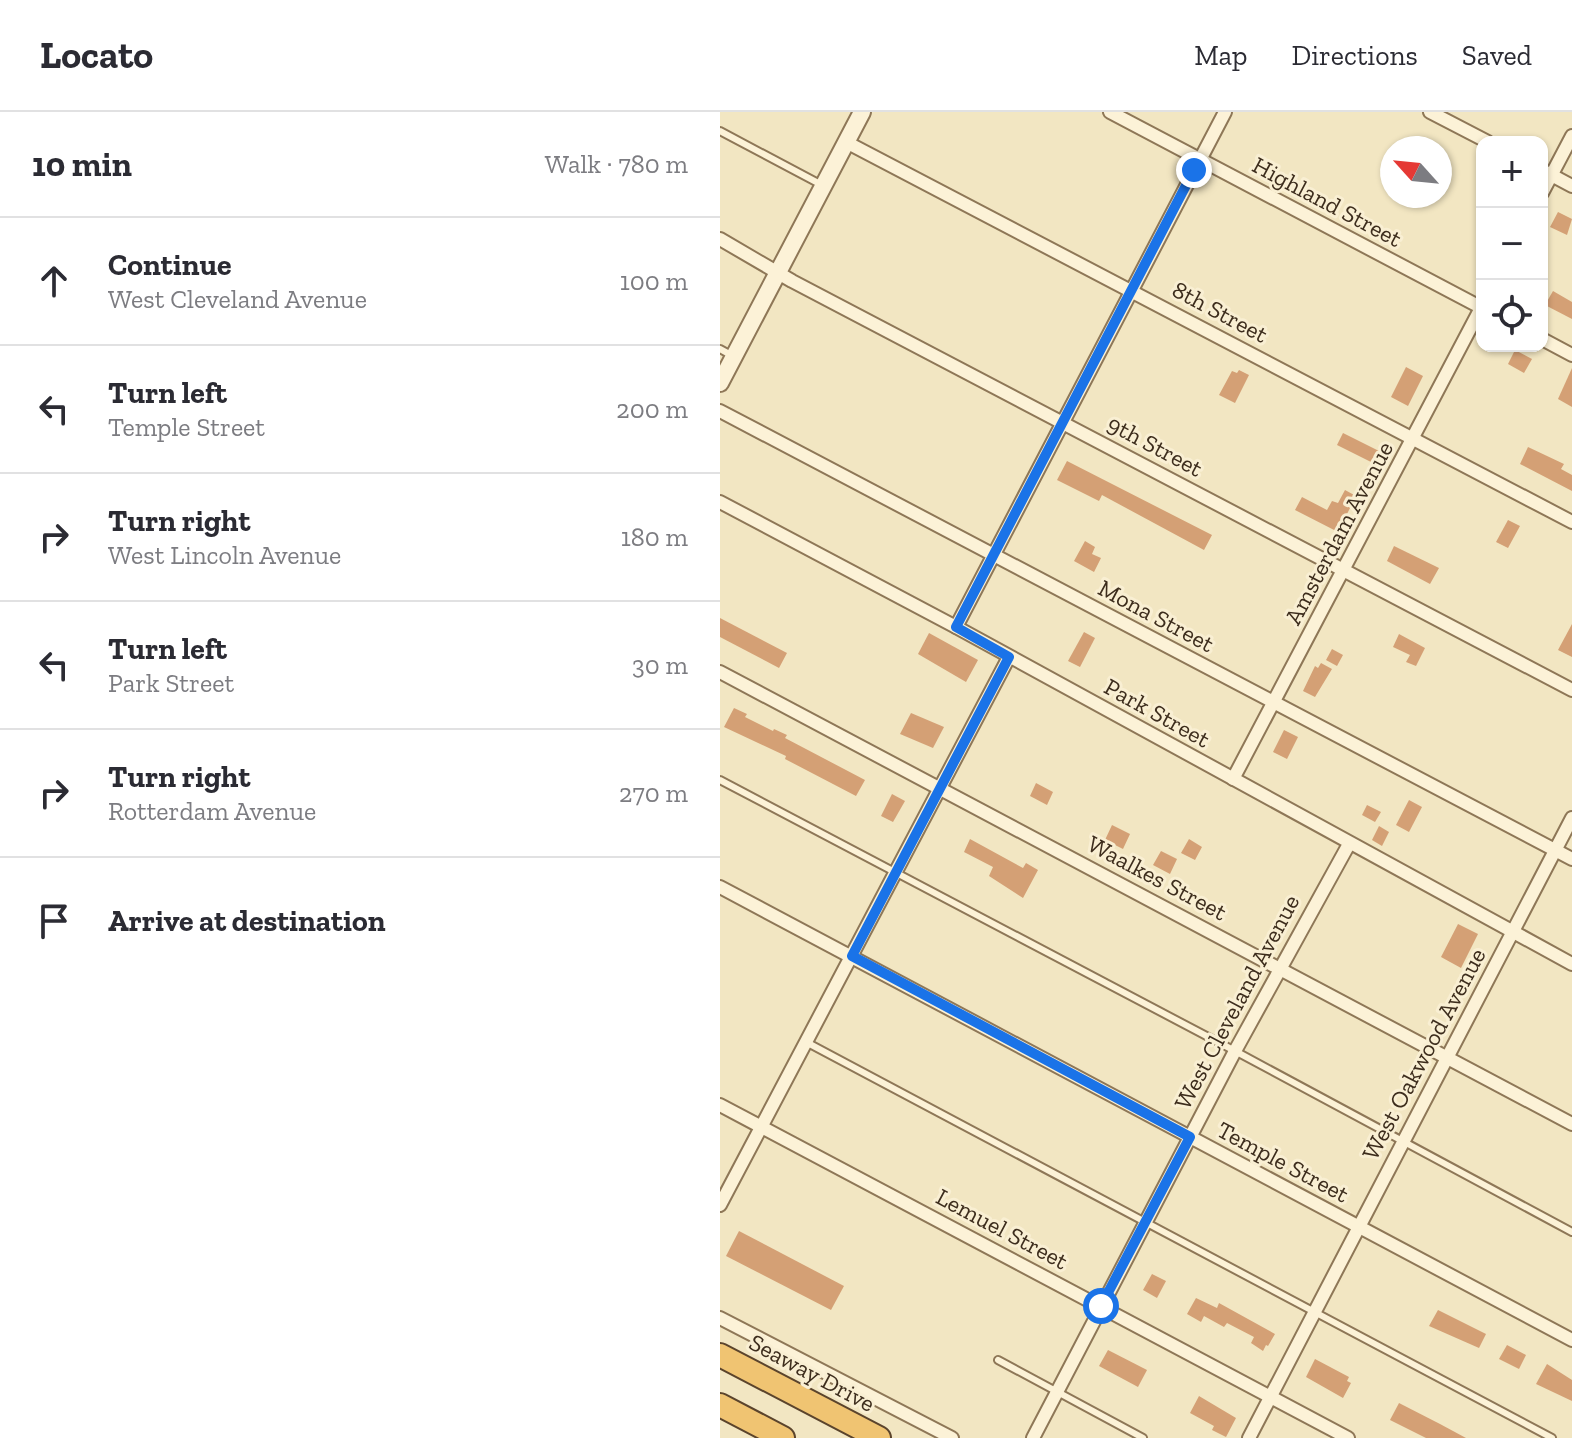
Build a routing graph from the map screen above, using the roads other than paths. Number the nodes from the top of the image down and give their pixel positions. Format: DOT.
graph roads {
  1 [pos="862,112"];
  2 [pos="1110,112"];
  3 [pos="1225,112"];
  4 [pos="1430,112"];
  5 [pos="720,131"];
  6 [pos="1476,136"];
  7 [pos="1572,136"];
  8 [pos="846,142"];
  9 [pos="1200,159"];
  10 [pos="1548,172"];
  11 [pos="1548,174"];
  12 [pos="823,186"];
  13 [pos="1572,186"];
  14 [pos="720,239"];
  15 [pos="778,271"];
  16 [pos="1131,290"];
  17 [pos="1476,304"];
  18 [pos="1476,319"];
  19 [pos="1548,342"];
  20 [pos="727,353"];
  21 [pos="1572,355"];
  22 [pos="720,383"];
  23 [pos="720,411"];
  24 [pos="1062,422"];
  25 [pos="1414,439"];
  26 [pos="720,502"];
  27 [pos="1572,522"];
  28 [pos="993,555"];
  29 [pos="1345,570"];
  30 [pos="956,627"];
  31 [pos="1009,657"];
  32 [pos="720,672"];
  33 [pos="1572,690"];
  34 [pos="1274,703"];
  35 [pos="1233,779"];
  36 [pos="720,780"];
  37 [pos="940,787"];
  38 [pos="1572,818"];
  39 [pos="1349,844"];
  40 [pos="1555,850"];
  41 [pos="1572,859"];
  42 [pos="896,872"];
  43 [pos="720,887"];
  44 [pos="1513,932"];
  45 [pos="852,956"];
  46 [pos="1572,964"];
  47 [pos="1280,967"];
  48 [pos="806,1042"];
  49 [pos="1235,1051"];
  50 [pos="1446,1058"];
  51 [pos="720,1105"];
  52 [pos="1572,1124"];
  53 [pos="762,1127"];
  54 [pos="1190,1137"];
  55 [pos="1403,1142"];
  56 [pos="720,1205"];
  57 [pos="1145,1222"];
  58 [pos="1358,1227"];
  59 [pos="1572,1232"];
  60 [pos="1101,1306"];
  61 [pos="1315,1312"];
  62 [pos="720,1318"];
  63 [pos="1572,1340"];
  64 [pos="720,1355"];
  65 [pos="998,1360"];
  66 [pos="1058,1392"];
  67 [pos="1270,1397"];
  68 [pos="720,1405"];
  69 [pos="783,1438"];
  70 [pos="879,1438"];
  71 [pos="952,1438"];
  72 [pos="1033,1438"];
  73 [pos="1143,1438"];
  74 [pos="1249,1438"];
  75 [pos="1348,1438"];
  76 [pos="1552,1438"];
  1 -- 8 [label="street"];
  2 -- 9 [label="street, Highland Street"];
  3 -- 9 [label="street"];
  4 -- 6 [label="street"];
  5 -- 12 [label="lane"];
  7 -- 10 [label="street"];
  8 -- 12 [label="street"];
  8 -- 16 [label="street, 8th Street"];
  9 -- 16 [label="street"];
  9 -- 17 [label="street, Highland Street"];
  11 -- 13 [label="street"];
  12 -- 15 [label="street"];
  14 -- 15 [label="street, 9th Street"];
  15 -- 20 [label="street"];
  15 -- 24 [label="street, 9th Street"];
  16 -- 24 [label="street"];
  16 -- 25 [label="street, 8th Street"];
  18 -- 25 [label="street, Amsterdam Avenue"];
  19 -- 21 [label="street"];
  20 -- 22 [label="street"];
  23 -- 28 [label="street, Mona Street"];
  24 -- 28 [label="street"];
  24 -- 29 [label="street, 9th Street"];
  25 -- 27 [label="street, 8th Street"];
  25 -- 29 [label="street, Amsterdam Avenue"];
  26 -- 30 [label="street, Park Street"];
  28 -- 30 [label="street"];
  28 -- 34 [label="street, Mona Street"];
  29 -- 33 [label="street, 9th Street"];
  29 -- 34 [label="street, Amsterdam Avenue"];
  30 -- 31 [label="street, Park Street"];
  31 -- 35 [label="street, Park Street"];
  31 -- 37 [label="street"];
  32 -- 37 [label="street, Waalkes Street"];
  34 -- 35 [label="street, Amsterdam Avenue"];
  34 -- 40 [label="street, Mona Street"];
  35 -- 39 [label="street, Park Street"];
  36 -- 42 [label="lane"];
  37 -- 42 [label="street"];
  37 -- 47 [label="street, Waalkes Street"];
  38 -- 40 [label="street, West Oakwood Avenue"];
  39 -- 44 [label="street, Park Street"];
  39 -- 47 [label="street, West Cleveland Avenue"];
  40 -- 41 [label="street, Mona Street"];
  40 -- 44 [label="street, West Oakwood Avenue"];
  42 -- 45 [label="street"];
  42 -- 49 [label="lane"];
  43 -- 45 [label="street, Temple Street"];
  44 -- 46 [label="street, Park Street"];
  44 -- 50 [label="street, West Oakwood Avenue"];
  45 -- 48 [label="street"];
  45 -- 54 [label="street, Temple Street"];
  47 -- 49 [label="street, West Cleveland Avenue"];
  47 -- 50 [label="street, Waalkes Street"];
  48 -- 53 [label="street"];
  48 -- 57 [label="lane"];
  49 -- 54 [label="street, West Cleveland Avenue"];
  49 -- 55 [label="lane"];
  50 -- 52 [label="street, Waalkes Street"];
  50 -- 55 [label="street, West Oakwood Avenue"];
  51 -- 53 [label="street, Lemuel Street"];
  53 -- 56 [label="street"];
  53 -- 60 [label="street, Lemuel Street"];
  54 -- 57 [label="street, West Cleveland Avenue"];
  54 -- 58 [label="street, Temple Street"];
  55 -- 58 [label="street, West Oakwood Avenue"];
  55 -- 59 [label="lane"];
  57 -- 60 [label="street, West Cleveland Avenue"];
  57 -- 61 [label="lane"];
  58 -- 61 [label="street, West Oakwood Avenue"];
  58 -- 63 [label="street, Temple Street"];
  60 -- 66 [label="street, West Cleveland Avenue"];
  60 -- 67 [label="street, Lemuel Street"];
  61 -- 67 [label="street, West Oakwood Avenue"];
  61 -- 76 [label="lane"];
  62 -- 71 [label="street"];
  64 -- 70 [label="highway, Seaway Drive"];
  65 -- 66 [label="lane"];
  66 -- 72 [label="street, West Cleveland Avenue"];
  66 -- 73 [label="lane"];
  67 -- 74 [label="street, West Oakwood Avenue"];
  67 -- 75 [label="street, Lemuel Street"];
  68 -- 69 [label="highway"];
}
